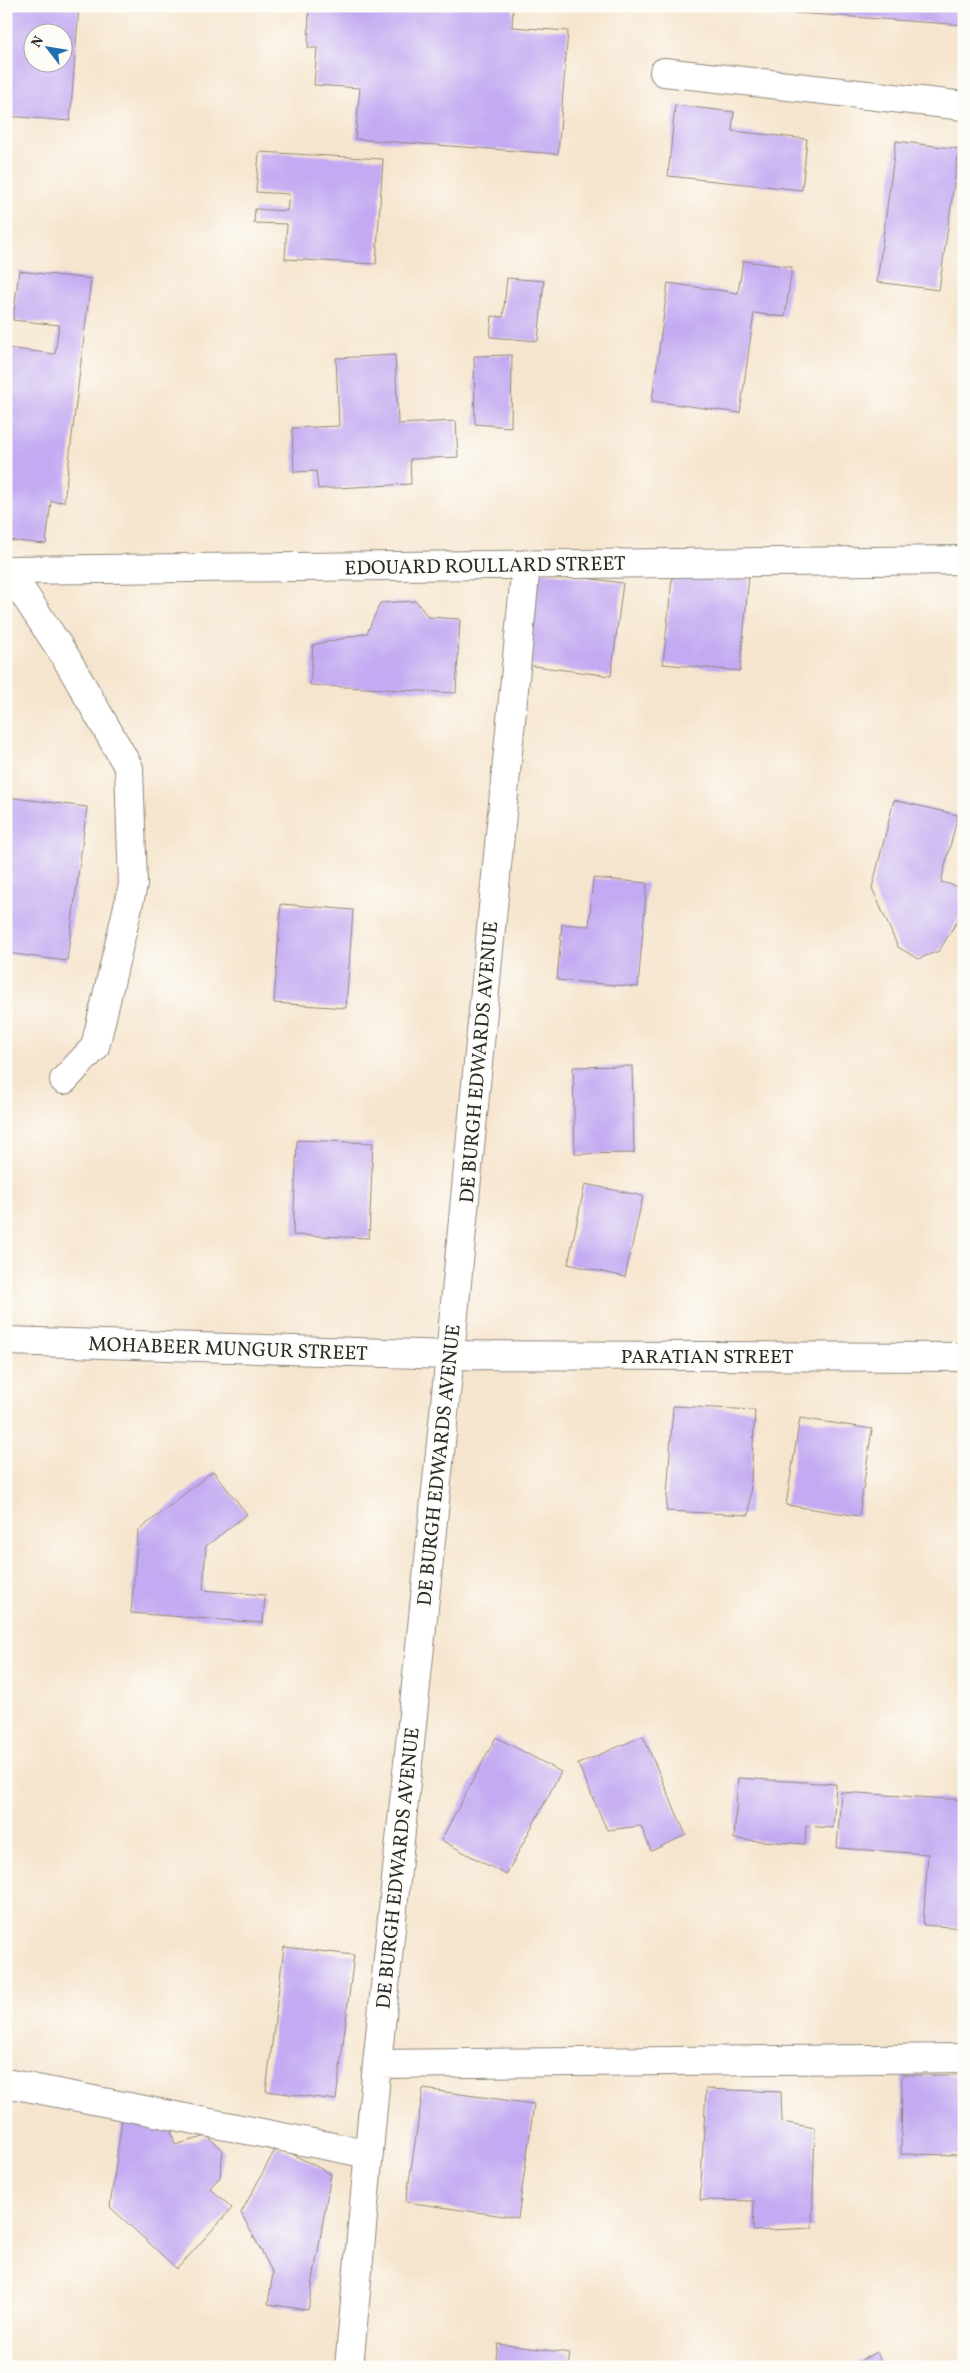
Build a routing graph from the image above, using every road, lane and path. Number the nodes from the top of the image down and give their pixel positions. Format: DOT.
graph roads {
  1 [pos="664,72"];
  2 [pos="964,106"];
  3 [pos="964,560"];
  4 [pos="526,564"];
  5 [pos="7,570"];
  6 [pos="64,1080"];
  7 [pos="6,1341"];
  8 [pos="450,1355"];
  9 [pos="964,1357"];
  10 [pos="964,2058"];
  11 [pos="377,2064"];
  12 [pos="6,2083"];
  13 [pos="369,2154"];
  14 [pos="349,2367"];
  1 -- 2 [label="street"];
  3 -- 4 [label="street, EDOUARD ROULLARD STREET"];
  4 -- 5 [label="street, EDOUARD ROULLARD STREET"];
  4 -- 8 [label="street, DE BURGH EDWARDS AVENUE"];
  5 -- 6 [label="street"];
  7 -- 8 [label="street, MOHABEER MUNGUR STREET"];
  8 -- 9 [label="street, PARATIAN STREET"];
  8 -- 11 [label="street, DE BURGH EDWARDS AVENUE"];
  10 -- 11 [label="street"];
  11 -- 13 [label="street, DE BURGH EDWARDS AVENUE"];
  12 -- 13 [label="street"];
  13 -- 14 [label="street, DE BURGH EDWARDS AVENUE"];
}
